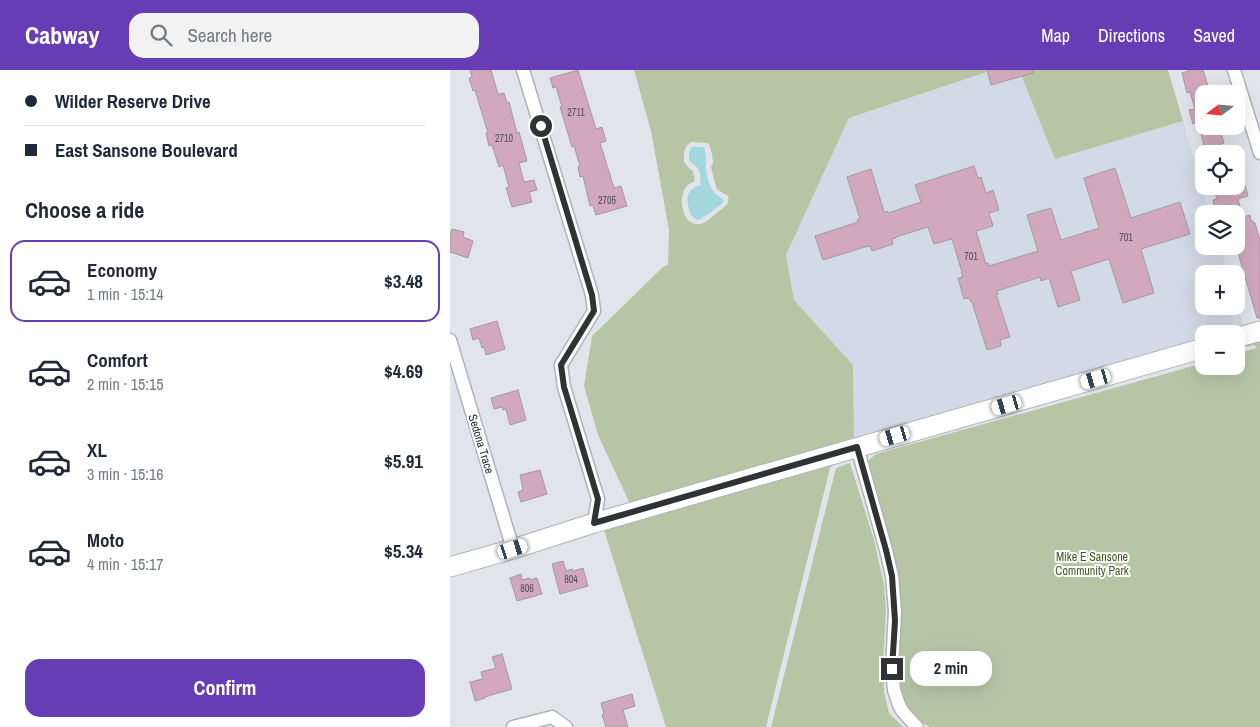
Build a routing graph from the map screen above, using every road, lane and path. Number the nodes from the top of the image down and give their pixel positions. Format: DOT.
graph roads {
  1 [pos="523,70"];
  2 [pos="1234,70"];
  3 [pos="1260,153"];
  4 [pos="1260,332"];
  5 [pos="1245,336"];
  6 [pos="450,340"];
  7 [pos="1195,351"];
  8 [pos="857,447"];
  9 [pos="594,523"];
  10 [pos="513,549"];
  11 [pos="450,567"];
  12 [pos="513,727"];
  13 [pos="566,727"];
  14 [pos="917,727"];
  1 -- 9 [label="street"];
  2 -- 3 [label="street"];
  4 -- 5 [label="street"];
  6 -- 10 [label="street, Sedona Trace"];
  7 -- 8 [label="street"];
  8 -- 9 [label="street"];
  8 -- 14 [label="street"];
  9 -- 10 [label="street"];
  10 -- 11 [label="street"];
  12 -- 13 [label="street"];
}
